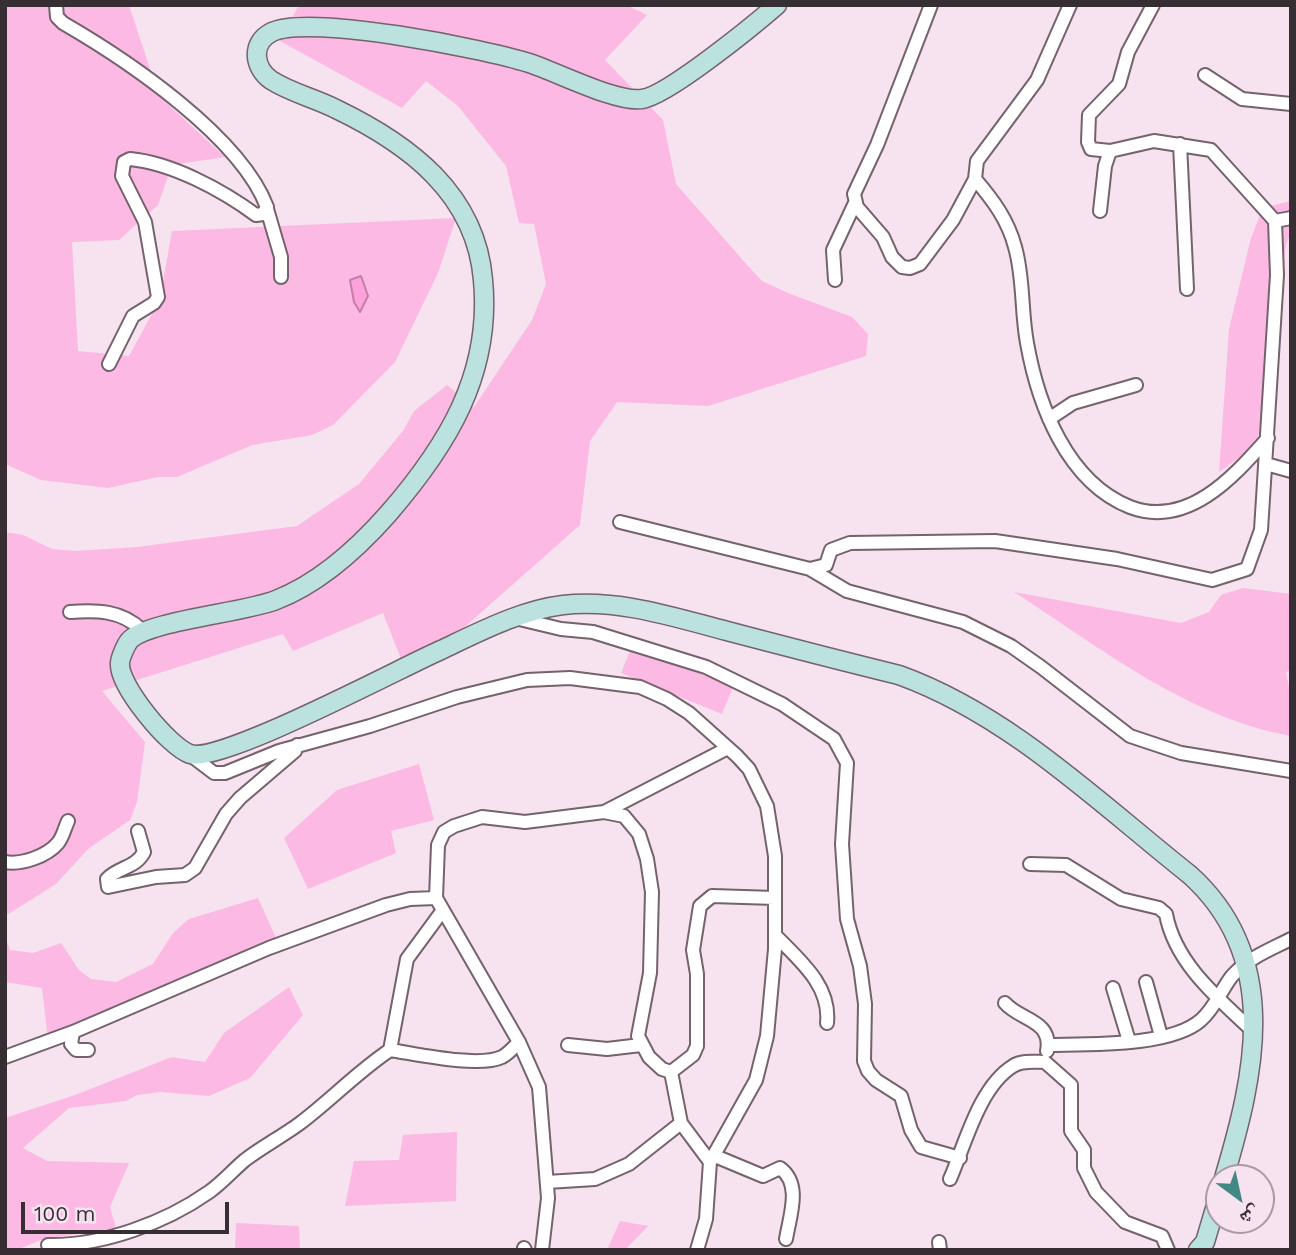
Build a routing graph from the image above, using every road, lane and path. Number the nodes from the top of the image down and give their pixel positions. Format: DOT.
graph roads {
  1 [pos="56,5"];
  2 [pos="777,5"];
  3 [pos="932,5"];
  4 [pos="1070,5"];
  5 [pos="1153,5"];
  6 [pos="1205,75"];
  7 [pos="1291,104"];
  8 [pos="1180,144"];
  9 [pos="1111,151"];
  10 [pos="975,179"];
  11 [pos="855,203"];
  12 [pos="267,209"];
  13 [pos="1100,211"];
  14 [pos="1291,218"];
  15 [pos="1275,221"];
  16 [pos="281,277"];
  17 [pos="835,280"];
  18 [pos="1187,289"];
  19 [pos="109,364"];
  20 [pos="1136,384"];
  21 [pos="1049,419"];
  22 [pos="1268,438"];
  23 [pos="1266,464"];
  24 [pos="1291,471"];
  25 [pos="620,522"];
  26 [pos="810,569"];
  27 [pos="69,612"];
  28 [pos="514,618"];
  29 [pos="142,630"];
  30 [pos="297,745"];
  31 [pos="728,748"];
  32 [pos="189,754"];
  33 [pos="1291,771"];
  34 [pos="604,812"];
  35 [pos="68,821"];
  36 [pos="138,831"];
  37 [pos="5,862"];
  38 [pos="1030,864"];
  39 [pos="436,898"];
  40 [pos="775,898"];
  41 [pos="443,911"];
  42 [pos="775,935"];
  43 [pos="1291,939"];
  44 [pos="1246,962"];
  45 [pos="1146,982"];
  46 [pos="1114,988"];
  47 [pos="1217,999"];
  48 [pos="1004,1003"];
  49 [pos="827,1023"];
  50 [pos="73,1032"];
  51 [pos="1255,1034"];
  52 [pos="1161,1036"];
  53 [pos="1129,1041"];
  54 [pos="519,1042"];
  55 [pos="568,1045"];
  56 [pos="641,1045"];
  57 [pos="1048,1045"];
  58 [pos="88,1050"];
  59 [pos="390,1050"];
  60 [pos="5,1057"];
  61 [pos="1045,1062"];
  62 [pos="671,1072"];
  63 [pos="681,1123"];
  64 [pos="960,1158"];
  65 [pos="713,1159"];
  66 [pos="1228,1164"];
  67 [pos="950,1179"];
  68 [pos="547,1182"];
  69 [pos="1207,1234"];
  70 [pos="786,1239"];
  71 [pos="48,1245"];
  72 [pos="542,1250"];
  73 [pos="697,1250"];
  74 [pos="1168,1250"];
  75 [pos="1198,1250"];
  1 -- 12 [label="street"];
  2 -- 29 [label="street"];
  3 -- 11 [label="street"];
  4 -- 10 [label="street"];
  5 -- 9 [label="street"];
  6 -- 7 [label="street"];
  8 -- 9 [label="street"];
  8 -- 15 [label="street"];
  8 -- 18 [label="street"];
  9 -- 13 [label="street"];
  10 -- 11 [label="street"];
  10 -- 21 [label="street"];
  11 -- 17 [label="street"];
  12 -- 16 [label="street"];
  12 -- 19 [label="street"];
  14 -- 15 [label="street"];
  15 -- 22 [label="street"];
  20 -- 21 [label="street"];
  21 -- 22 [label="street"];
  22 -- 23 [label="street"];
  23 -- 24 [label="street"];
  23 -- 26 [label="street"];
  25 -- 26 [label="street"];
  26 -- 33 [label="street"];
  27 -- 29 [label="street"];
  28 -- 32 [label="street"];
  28 -- 44 [label="street"];
  28 -- 64 [label="street"];
  29 -- 32 [label="street"];
  30 -- 31 [label="street"];
  30 -- 32 [label="street"];
  30 -- 36 [label="street"];
  31 -- 34 [label="street"];
  31 -- 40 [label="street"];
  34 -- 39 [label="street"];
  34 -- 56 [label="street"];
  35 -- 37 [label="street"];
  38 -- 47 [label="street"];
  39 -- 41 [label="street"];
  39 -- 50 [label="street"];
  40 -- 42 [label="street"];
  40 -- 62 [label="street"];
  41 -- 54 [label="street"];
  41 -- 59 [label="street"];
  42 -- 49 [label="street"];
  42 -- 65 [label="street"];
  43 -- 44 [label="street"];
  44 -- 47 [label="street"];
  44 -- 51 [label="street"];
  45 -- 52 [label="street"];
  46 -- 53 [label="street"];
  47 -- 51 [label="street"];
  47 -- 52 [label="street"];
  48 -- 57 [label="street"];
  50 -- 58 [label="street"];
  50 -- 60 [label="street"];
  51 -- 66 [label="street"];
  52 -- 53 [label="street"];
  53 -- 57 [label="street"];
  54 -- 59 [label="street"];
  54 -- 68 [label="street"];
  55 -- 56 [label="street"];
  56 -- 62 [label="street"];
  57 -- 61 [label="street"];
  59 -- 71 [label="street"];
  61 -- 64 [label="street"];
  61 -- 74 [label="street"];
  62 -- 63 [label="street"];
  63 -- 65 [label="street"];
  63 -- 68 [label="street"];
  64 -- 67 [label="street"];
  65 -- 70 [label="street"];
  65 -- 73 [label="street"];
  68 -- 72 [label="street"];
  69 -- 75 [label="street"];
}
